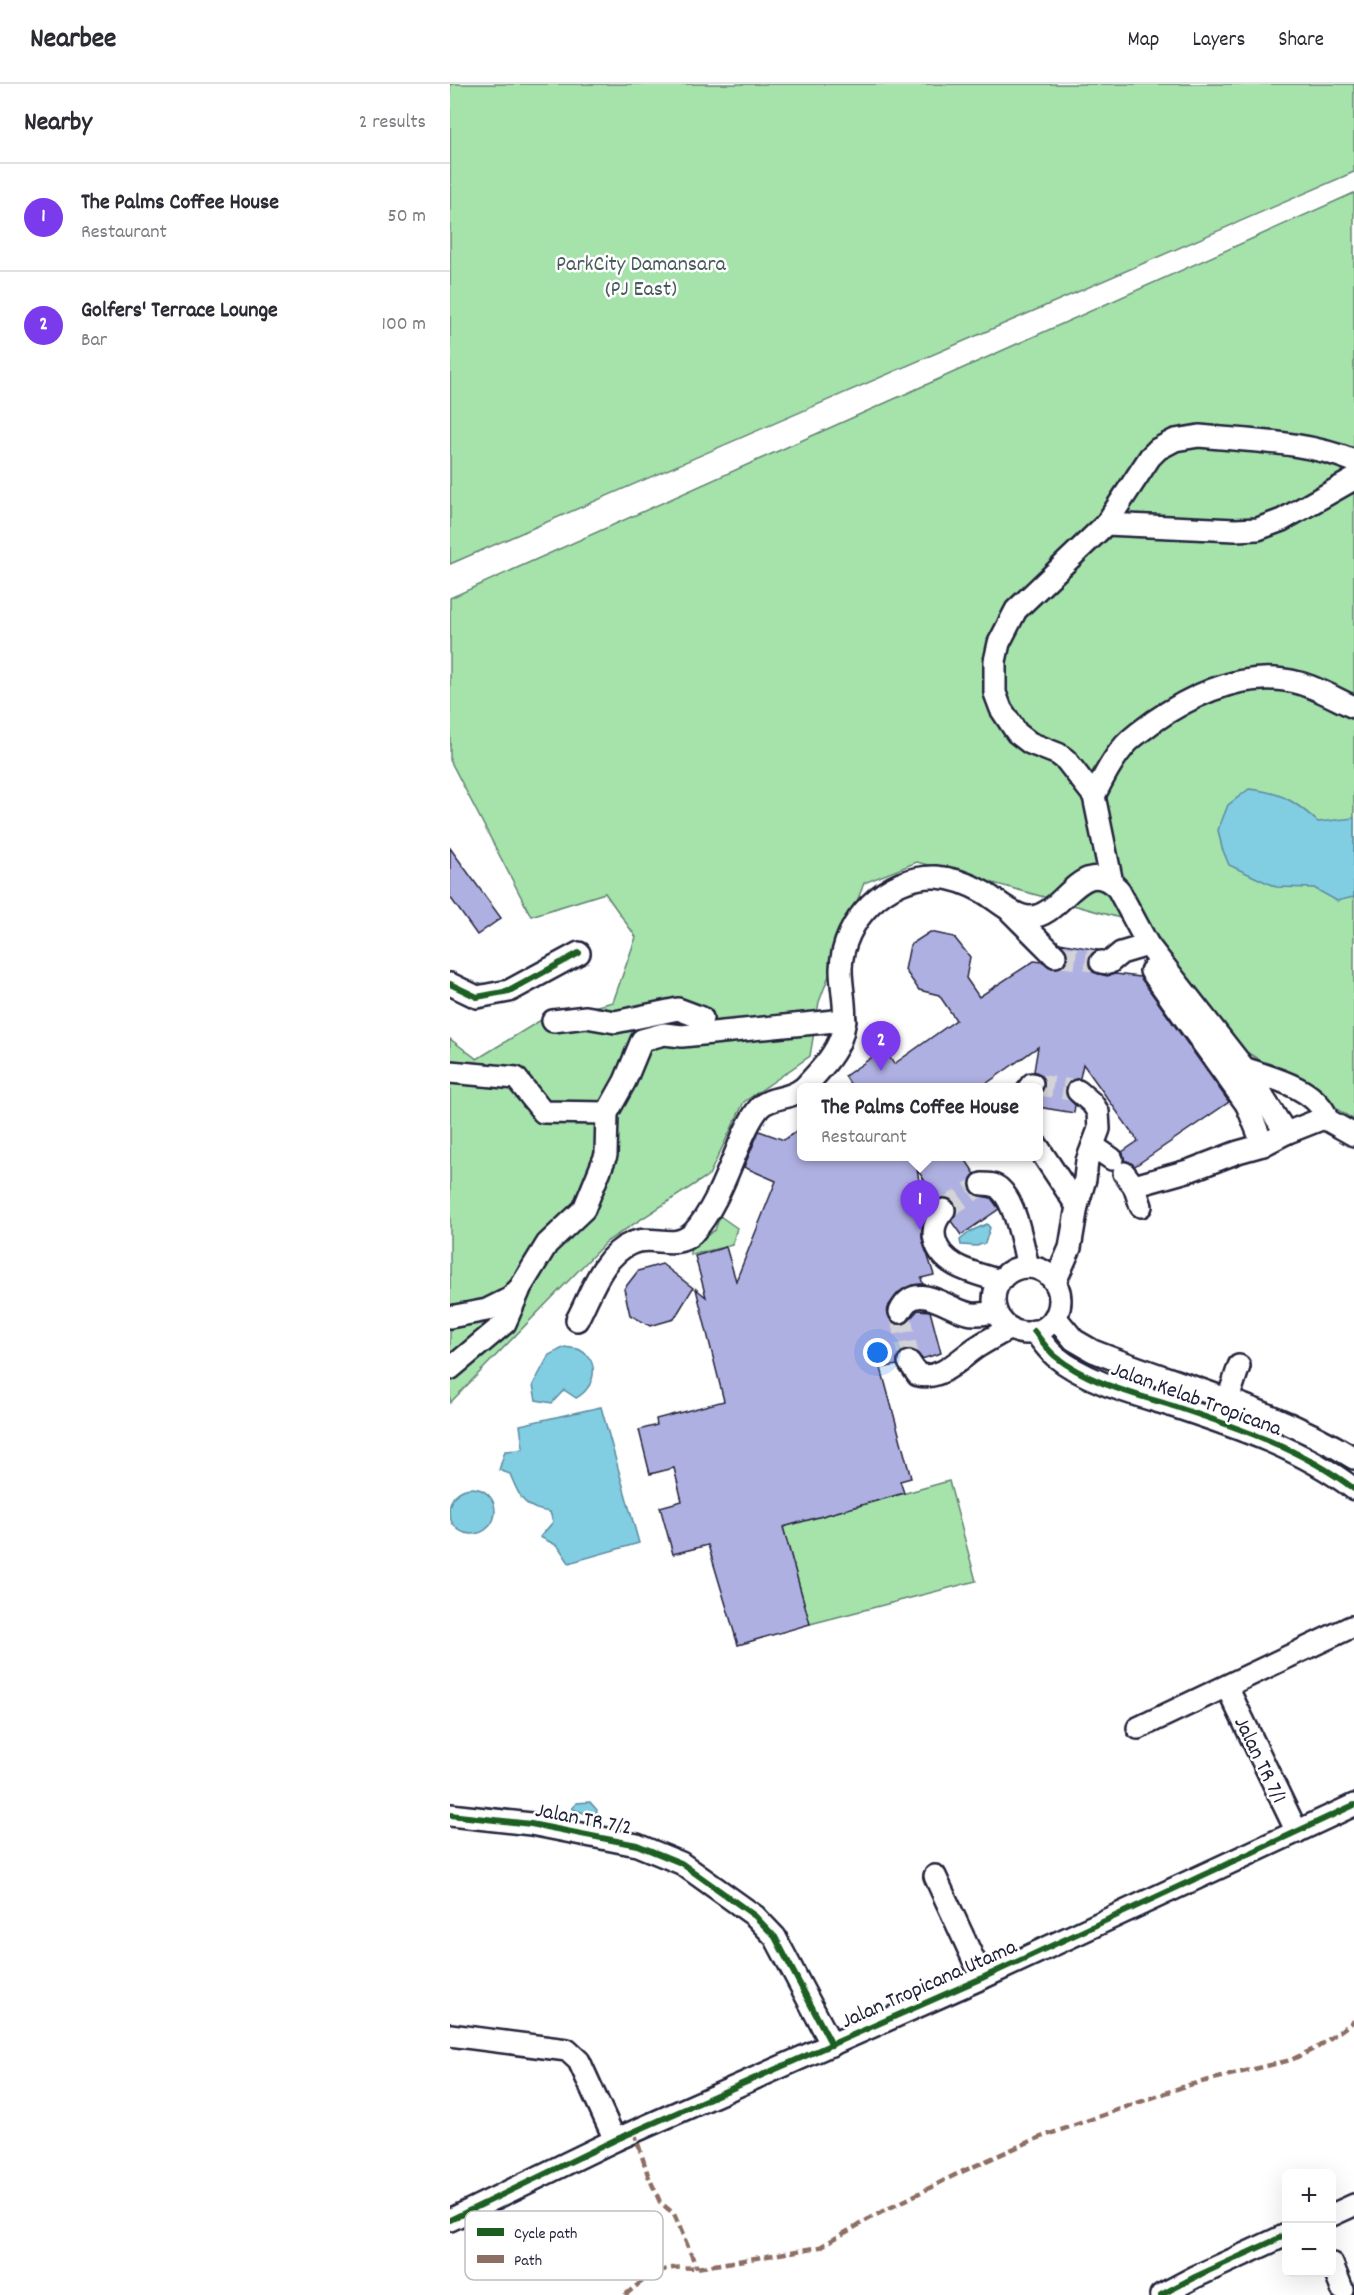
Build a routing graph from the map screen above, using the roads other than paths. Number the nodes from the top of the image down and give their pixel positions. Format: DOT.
graph roads {
  1 [pos="1354,461"];
  2 [pos="1354,479"];
  3 [pos="1106,524"];
  4 [pos="1354,707"];
  5 [pos="1094,796"];
  6 [pos="1112,883"];
  7 [pos="1004,905"];
  8 [pos="1152,949"];
  9 [pos="579,953"];
  10 [pos="1055,956"];
  11 [pos="1101,962"];
  12 [pos="450,984"];
  13 [pos="702,1018"];
  14 [pos="845,1020"];
  15 [pos="553,1021"];
  16 [pos="762,1029"];
  17 [pos="682,1036"];
  18 [pos="1244,1068"];
  19 [pos="450,1072"];
  20 [pos="807,1083"];
  21 [pos="797,1091"];
  22 [pos="1078,1091"];
  23 [pos="1254,1100"];
  24 [pos="607,1113"];
  25 [pos="1324,1118"];
  26 [pos="1286,1133"];
  27 [pos="1354,1135"];
  28 [pos="1263,1145"];
  29 [pos="1093,1146"];
  30 [pos="1043,1155"];
  31 [pos="1123,1173"];
  32 [pos="982,1184"];
  33 [pos="1077,1206"];
  34 [pos="1141,1206"];
  35 [pos="944,1210"];
  36 [pos="1028,1267"];
  37 [pos="1000,1281"];
  38 [pos="1055,1282"];
  39 [pos="520,1288"];
  40 [pos="900,1312"];
  41 [pos="996,1312"];
  42 [pos="450,1317"];
  43 [pos="1055,1317"];
  44 [pos="577,1320"];
  45 [pos="1010,1328"];
  46 [pos="1034,1331"];
  47 [pos="909,1362"];
  48 [pos="1239,1366"];
  49 [pos="450,1369"];
  50 [pos="1228,1398"];
  51 [pos="1220,1423"];
  52 [pos="1354,1458"];
  53 [pos="1354,1489"];
  54 [pos="1351,1627"];
  55 [pos="1227,1687"];
  56 [pos="1138,1728"];
  57 [pos="1354,1805"];
  58 [pos="450,1815"];
  59 [pos="1297,1832"];
  60 [pos="935,1876"];
  61 [pos="982,1978"];
  62 [pos="450,2035"];
  63 [pos="832,2045"];
  64 [pos="615,2140"];
  65 [pos="1354,2205"];
  66 [pos="469,2211"];
  67 [pos="465,2213"];
  68 [pos="1336,2213"];
  69 [pos="450,2220"];
  70 [pos="1282,2237"];
  71 [pos="1336,2274"];
  72 [pos="1342,2289"];
  73 [pos="1161,2295"];
  1 -- 3 [label="street"];
  2 -- 3 [label="street"];
  3 -- 5 [label="street"];
  4 -- 5 [label="street"];
  5 -- 6 [label="street"];
  6 -- 7 [label="street"];
  6 -- 8 [label="street"];
  7 -- 10 [label="street"];
  7 -- 14 [label="street"];
  8 -- 11 [label="street"];
  8 -- 18 [label="street"];
  8 -- 23 [label="street"];
  9 -- 12 [label="street"];
  13 -- 15 [label="street"];
  13 -- 16 [label="street"];
  13 -- 17 [label="street"];
  14 -- 16 [label="street"];
  14 -- 20 [label="street"];
  16 -- 17 [label="street"];
  17 -- 24 [label="street"];
  18 -- 23 [label="street"];
  18 -- 25 [label="street"];
  19 -- 24 [label="street"];
  21 -- 44 [label="street"];
  22 -- 29 [label="street"];
  23 -- 26 [label="street"];
  23 -- 28 [label="street"];
  24 -- 39 [label="street"];
  25 -- 26 [label="street"];
  25 -- 27 [label="street"];
  26 -- 28 [label="street"];
  28 -- 31 [label="street"];
  29 -- 31 [label="street"];
  29 -- 33 [label="street"];
  30 -- 33 [label="street"];
  31 -- 34 [label="street"];
  32 -- 36 [label="street"];
  33 -- 38 [label="street"];
  35 -- 37 [label="street"];
  36 -- 37 [label="street"];
  36 -- 38 [label="street"];
  37 -- 41 [label="street"];
  38 -- 43 [label="street"];
  39 -- 42 [label="street"];
  39 -- 49 [label="street"];
  40 -- 41 [label="street"];
  41 -- 45 [label="street"];
  43 -- 46 [label="street"];
  43 -- 50 [label="street, Jalan Kelab Tropicana"];
  45 -- 46 [label="street"];
  45 -- 47 [label="street"];
  46 -- 51 [label="street, Jalan Kelab Tropicana"];
  48 -- 50 [label="street"];
  50 -- 51 [label="street"];
  50 -- 52 [label="street, Jalan Kelab Tropicana"];
  51 -- 53 [label="street, Jalan Kelab Tropicana"];
  54 -- 55 [label="street, Jalan TR 7/1"];
  55 -- 56 [label="street, Jalan TR 7/1"];
  55 -- 59 [label="street, Jalan TR 7/1"];
  57 -- 59 [label="street, Jalan Tropicana Utama"];
  58 -- 63 [label="street, Jalan TR 7/2"];
  59 -- 61 [label="street, Jalan Tropicana Utama"];
  60 -- 61 [label="street"];
  61 -- 63 [label="street, Jalan Tropicana Utama"];
  62 -- 64 [label="street"];
  63 -- 64 [label="street, Jalan Tropicana Utama"];
  64 -- 66 [label="street, Jalan Tropicana Utama"];
  65 -- 68 [label="street"];
  67 -- 69 [label="street, Jalan Tropicana Utama"];
  70 -- 73 [label="street"];
  71 -- 72 [label="street"];
}
